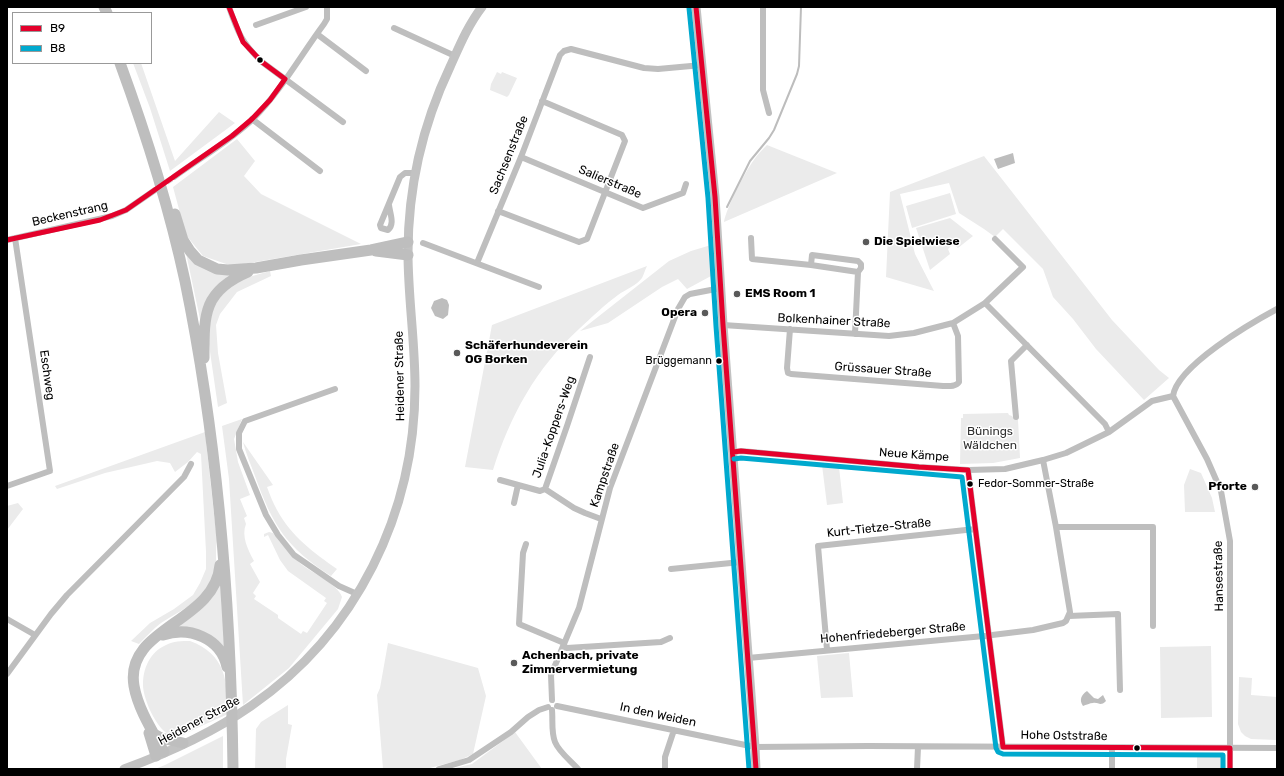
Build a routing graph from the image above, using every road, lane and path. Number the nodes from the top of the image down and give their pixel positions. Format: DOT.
graph roads {
  1 [pos="229,7"];
  2 [pos="306,7"];
  3 [pos="327,7"];
  4 [pos="482,7"];
  5 [pos="696,7"];
  6 [pos="764,7"];
  7 [pos="256,25"];
  8 [pos="394,28"];
  9 [pos="316,34"];
  10 [pos="455,56"];
  11 [pos="120,64"];
  12 [pos="126,64"];
  13 [pos="702,65"];
  14 [pos="366,71"];
  15 [pos="285,79"];
  16 [pos="542,101"];
  17 [pos="769,113"];
  18 [pos="252,119"];
  19 [pos="343,122"];
  20 [pos="521,157"];
  21 [pos="320,171"];
  22 [pos="415,173"];
  23 [pos="174,177"];
  24 [pos="686,184"];
  25 [pos="155,190"];
  26 [pos="605,191"];
  27 [pos="169,196"];
  28 [pos="388,205"];
  29 [pos="498,211"];
  30 [pos="15,238"];
  31 [pos="751,238"];
  32 [pos="995,239"];
  33 [pos="7,240"];
  34 [pos="408,242"];
  35 [pos="423,243"];
  36 [pos="371,250"];
  37 [pos="408,255"];
  38 [pos="477,263"];
  39 [pos="811,265"];
  40 [pos="256,268"];
  41 [pos="858,272"];
  42 [pos="539,288"];
  43 [pos="721,288"];
  44 [pos="985,303"];
  45 [pos="1277,309"];
  46 [pos="953,323"];
  47 [pos="723,325"];
  48 [pos="790,330"];
  49 [pos="855,334"];
  50 [pos="1027,345"];
  51 [pos="590,357"];
  52 [pos="204,359"];
  53 [pos="335,389"];
  54 [pos="1173,396"];
  55 [pos="209,401"];
  56 [pos="1016,417"];
  57 [pos="1109,432"];
  58 [pos="213,435"];
  59 [pos="733,452"];
  60 [pos="1043,460"];
  61 [pos="191,464"];
  62 [pos="968,470"];
  63 [pos="500,480"];
  64 [pos="518,485"];
  65 [pos="7,486"];
  66 [pos="545,489"];
  67 [pos="514,503"];
  68 [pos="602,518"];
  69 [pos="1056,527"];
  70 [pos="975,529"];
  71 [pos="221,540"];
  72 [pos="526,544"];
  73 [pos="741,562"];
  74 [pos="671,569"];
  75 [pos="357,594"];
  76 [pos="1069,616"];
  77 [pos="7,619"];
  78 [pos="1153,626"];
  79 [pos="35,635"];
  80 [pos="990,635"];
  81 [pos="153,638"];
  82 [pos="670,638"];
  83 [pos="564,645"];
  84 [pos="828,650"];
  85 [pos="748,658"];
  86 [pos="7,674"];
  87 [pos="1120,690"];
  88 [pos="234,698"];
  89 [pos="552,708"];
  90 [pos="146,719"];
  91 [pos="674,730"];
  92 [pos="236,731"];
  93 [pos="154,734"];
  94 [pos="183,744"];
  95 [pos="755,746"];
  96 [pos="918,747"];
  97 [pos="1004,747"];
  98 [pos="1112,748"];
  99 [pos="1230,748"];
  100 [pos="1277,748"];
  101 [pos="160,754"];
  102 [pos="124,769"];
  103 [pos="233,769"];
  104 [pos="239,769"];
  105 [pos="440,769"];
  106 [pos="578,769"];
  107 [pos="665,769"];
  108 [pos="756,769"];
  109 [pos="917,769"];
  110 [pos="1112,769"];
  111 [pos="1230,769"];
  1 -- 15 [label="street"];
  2 -- 7 [label="street"];
  3 -- 9 [label="street"];
  4 -- 10 [label="main road, Heidener Straße"];
  5 -- 13 [label="main road"];
  6 -- 17 [label="street"];
  8 -- 10 [label="street"];
  9 -- 14 [label="street"];
  9 -- 15 [label="street"];
  10 -- 22 [label="main road, Heidener Straße"];
  11 -- 55 [label="highway"];
  12 -- 27 [label="highway"];
  13 -- 16 [label="street, Sachsenstraße"];
  13 -- 43 [label="main road"];
  15 -- 18 [label="street"];
  15 -- 19 [label="street"];
  16 -- 20 [label="street, Sachsenstraße"];
  16 -- 26 [label="street"];
  18 -- 21 [label="street"];
  18 -- 23 [label="street"];
  20 -- 26 [label="street, Salierstraße"];
  20 -- 29 [label="street, Sachsenstraße"];
  22 -- 28 [label="street"];
  22 -- 34 [label="main road, Heidener Straße"];
  24 -- 26 [label="street, Salierstraße"];
  25 -- 30 [label="street, Beckenstrang"];
  26 -- 29 [label="street"];
  27 -- 40 [label="highway"];
  27 -- 52 [label="highway"];
  29 -- 38 [label="street, Sachsenstraße"];
  30 -- 33 [label="street, Beckenstrang"];
  30 -- 65 [label="street, Eschweg"];
  31 -- 39 [label="street"];
  32 -- 44 [label="street, Bolkenhainer Straße"];
  34 -- 36 [label="highway"];
  34 -- 37 [label="main road, Heidener Straße"];
  35 -- 38 [label="street"];
  36 -- 37 [label="highway"];
  36 -- 40 [label="highway"];
  37 -- 75 [label="main road, Heidener Straße"];
  38 -- 42 [label="street"];
  39 -- 41 [label="street"];
  39 -- 41 [label="street"];
  40 -- 52 [label="highway"];
  41 -- 49 [label="street"];
  43 -- 47 [label="main road"];
  43 -- 68 [label="street, Kampstraße"];
  44 -- 46 [label="street, Bolkenhainer Straße"];
  44 -- 50 [label="street"];
  45 -- 54 [label="street"];
  46 -- 48 [label="street, Grüssauer Straße"];
  46 -- 49 [label="street, Bolkenhainer Straße"];
  47 -- 48 [label="street, Bolkenhainer Straße"];
  47 -- 59 [label="main road"];
  48 -- 49 [label="street, Bolkenhainer Straße"];
  50 -- 56 [label="street"];
  50 -- 57 [label="street"];
  51 -- 66 [label="street, Julia-Koppers-Weg"];
  52 -- 55 [label="highway"];
  53 -- 75 [label="street"];
  54 -- 57 [label="street, Neue Kämpe"];
  54 -- 99 [label="street, Hansestraße"];
  55 -- 58 [label="highway"];
  57 -- 60 [label="street, Neue Kämpe"];
  58 -- 71 [label="highway"];
  58 -- 88 [label="highway"];
  59 -- 62 [label="street, Neue Kämpe"];
  59 -- 73 [label="main road"];
  60 -- 62 [label="street, Neue Kämpe"];
  60 -- 69 [label="street"];
  61 -- 79 [label="street"];
  62 -- 70 [label="street"];
  63 -- 64 [label="street"];
  64 -- 66 [label="street"];
  64 -- 67 [label="street"];
  66 -- 68 [label="street, Julia-Koppers-Weg"];
  68 -- 83 [label="street, Kampstraße"];
  69 -- 76 [label="street"];
  69 -- 78 [label="street"];
  70 -- 80 [label="street"];
  70 -- 84 [label="street, Kurt-Tietze-Straße"];
  71 -- 81 [label="highway"];
  71 -- 88 [label="highway"];
  72 -- 83 [label="street"];
  73 -- 74 [label="street"];
  73 -- 85 [label="main road"];
  75 -- 94 [label="main road, Heidener Straße"];
  76 -- 80 [label="street, Hohenfriedeberger Straße"];
  76 -- 87 [label="street"];
  77 -- 79 [label="street"];
  79 -- 86 [label="street"];
  80 -- 84 [label="street, Hohenfriedeberger Straße"];
  80 -- 97 [label="street"];
  81 -- 88 [label="highway"];
  81 -- 90 [label="highway"];
  82 -- 83 [label="street"];
  83 -- 89 [label="street, Kampstraße"];
  84 -- 85 [label="street, Hohenfriedeberger Straße"];
  85 -- 95 [label="main road"];
  88 -- 92 [label="highway"];
  89 -- 91 [label="street, In den Weiden"];
  89 -- 105 [label="street"];
  89 -- 106 [label="street"];
  90 -- 93 [label="highway"];
  90 -- 101 [label="highway"];
  91 -- 95 [label="street, In den Weiden"];
  91 -- 107 [label="street"];
  92 -- 103 [label="highway"];
  92 -- 104 [label="highway"];
  93 -- 94 [label="highway"];
  93 -- 101 [label="highway"];
  94 -- 101 [label="main road, Heidener Straße"];
  95 -- 96 [label="street, Hohe Oststraße"];
  95 -- 108 [label="main road"];
  96 -- 97 [label="street, Hohe Oststraße"];
  96 -- 109 [label="street"];
  97 -- 98 [label="street, Hohe Oststraße"];
  98 -- 99 [label="street, Hohe Oststraße"];
  98 -- 110 [label="street"];
  99 -- 100 [label="street, Hohe Oststraße"];
  99 -- 111 [label="street, Hansestraße"];
  101 -- 102 [label="main road, Heidener Straße"];
}
